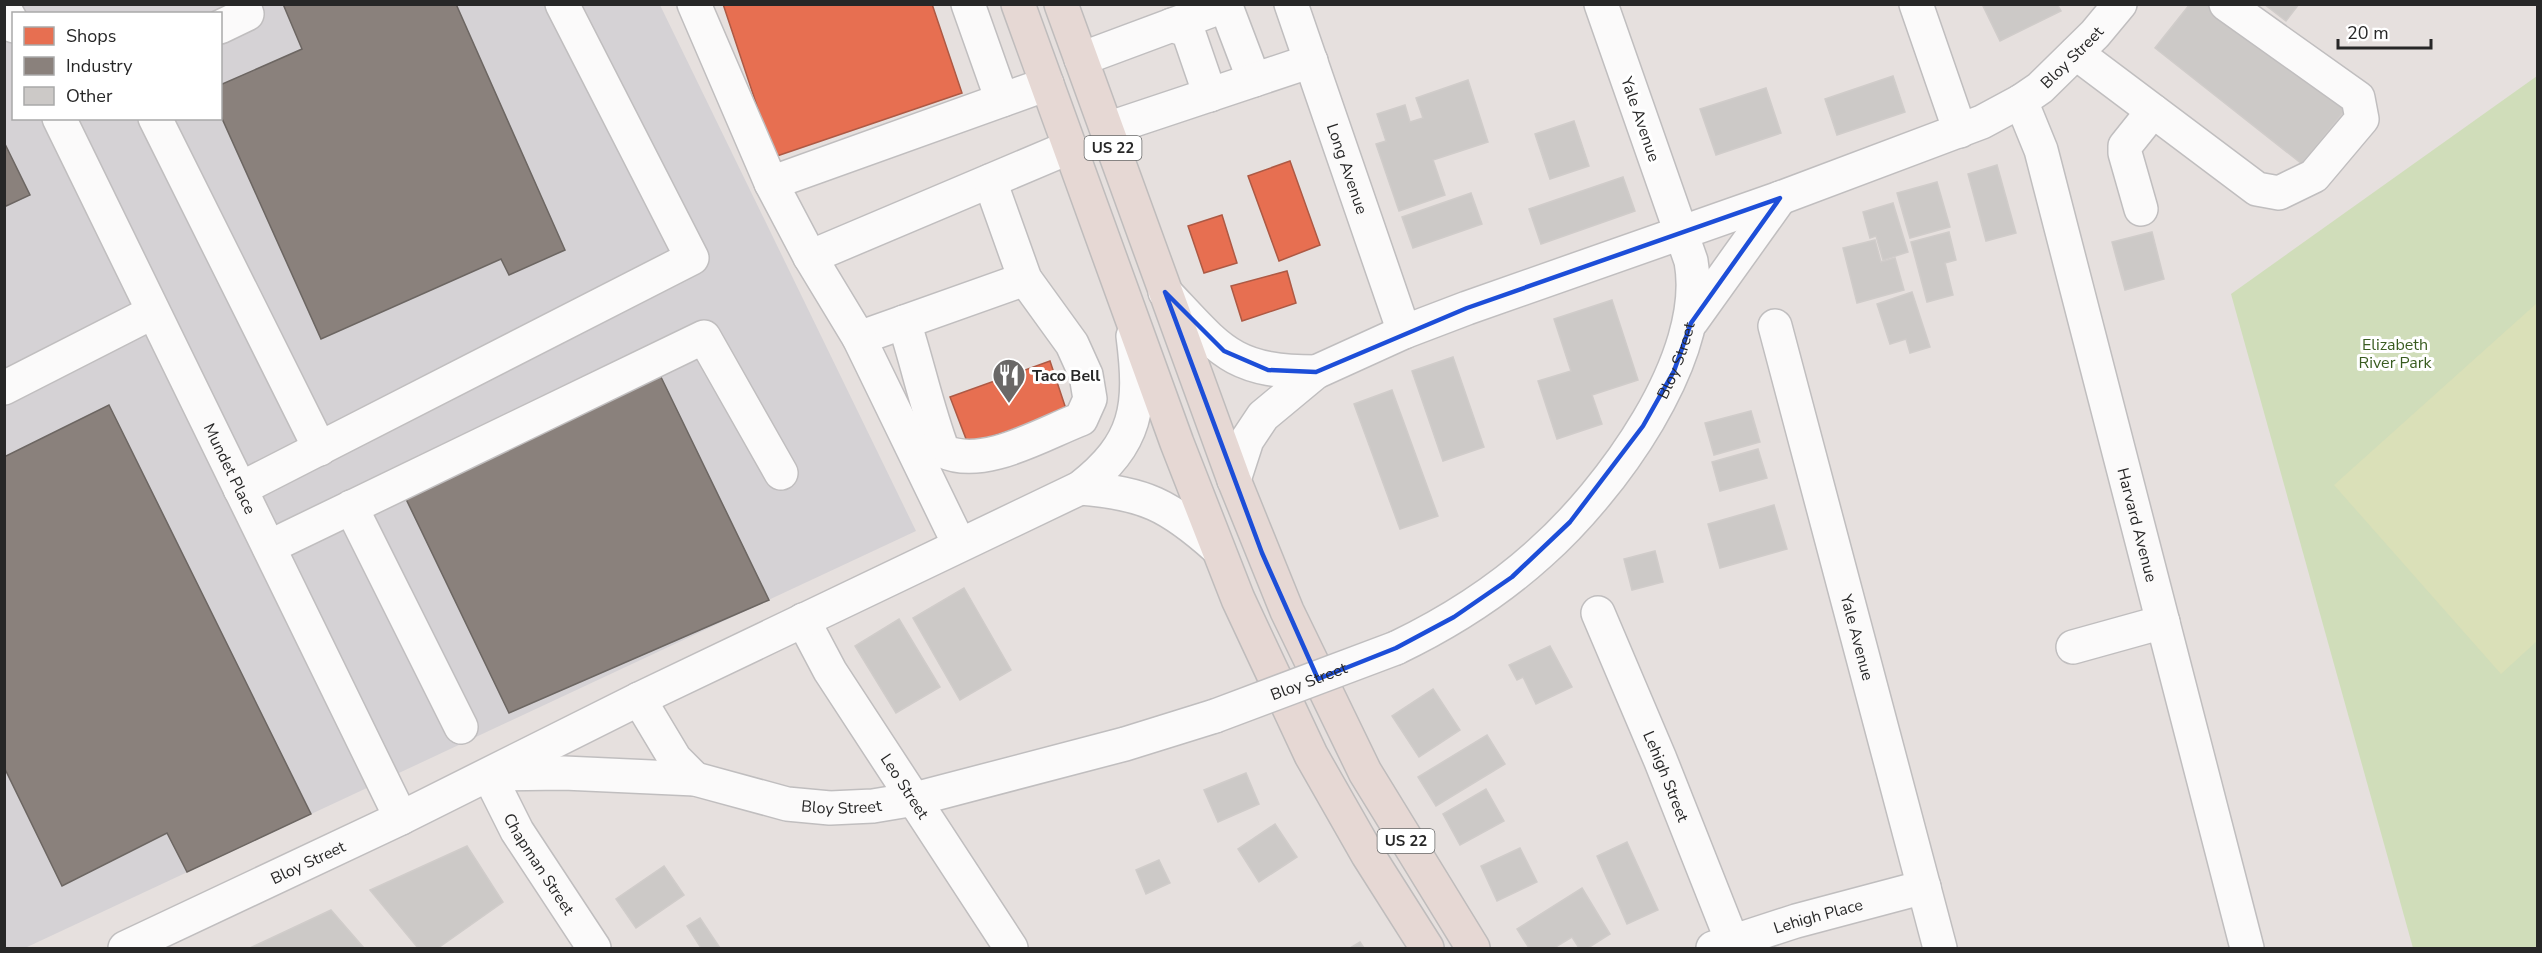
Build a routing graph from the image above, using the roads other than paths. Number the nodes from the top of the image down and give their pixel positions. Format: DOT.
graph roads {
  1 [pos="243,4"];
  2 [pos="562,4"];
  3 [pos="694,4"];
  4 [pos="968,4"];
  5 [pos="1018,4"];
  6 [pos="1061,4"];
  7 [pos="1291,4"];
  8 [pos="1601,4"];
  9 [pos="1916,4"];
  10 [pos="2120,4"];
  11 [pos="2226,4"];
  12 [pos="1232,6"];
  13 [pos="4,8"];
  14 [pos="12,22"];
  15 [pos="1172,25"];
  16 [pos="222,26"];
  17 [pos="2076,53"];
  18 [pos="1081,59"];
  19 [pos="1311,61"];
  20 [pos="1262,77"];
  21 [pos="1047,84"];
  22 [pos="1210,95"];
  23 [pos="1002,100"];
  24 [pos="2021,101"];
  25 [pos="2153,111"];
  26 [pos="60,120"];
  27 [pos="156,120"];
  28 [pos="1107,129"];
  29 [pos="1960,131"];
  30 [pos="1070,147"];
  31 [pos="990,181"];
  32 [pos="771,183"];
  33 [pos="1780,198"];
  34 [pos="2140,209"];
  35 [pos="1682,233"];
  36 [pos="810,257"];
  37 [pos="1025,279"];
  38 [pos="1165,292"];
  39 [pos="1128,307"];
  40 [pos="153,312"];
  41 [pos="904,322"];
  42 [pos="1690,323"];
  43 [pos="1774,326"];
  44 [pos="1404,332"];
  45 [pos="859,338"];
  46 [pos="1316,372"];
  47 [pos="4,388"];
  48 [pos="320,448"];
  49 [pos="781,473"];
  50 [pos="1234,480"];
  51 [pos="1080,488"];
  52 [pos="240,489"];
  53 [pos="351,507"];
  54 [pos="959,544"];
  55 [pos="269,548"];
  56 [pos="1217,548"];
  57 [pos="1598,613"];
  58 [pos="803,620"];
  59 [pos="2163,622"];
  60 [pos="2073,647"];
  61 [pos="639,699"];
  62 [pos="461,727"];
  63 [pos="489,775"];
  64 [pos="695,779"];
  65 [pos="915,799"];
  66 [pos="401,818"];
  67 [pos="1924,887"];
  68 [pos="173,939"];
  69 [pos="1722,945"];
  70 [pos="125,948"];
  71 [pos="594,948"];
  72 [pos="1011,948"];
  73 [pos="1427,948"];
  74 [pos="1473,948"];
  75 [pos="1940,948"];
  76 [pos="2247,948"];
  1 -- 16 [label="street"];
  2 -- 48 [label="street"];
  3 -- 32 [label="street"];
  4 -- 23 [label="street"];
  5 -- 21 [label="highway, US 22"];
  6 -- 18 [label="highway, US 22"];
  7 -- 19 [label="street, Long Avenue"];
  8 -- 35 [label="street, Yale Avenue"];
  9 -- 29 [label="street"];
  10 -- 17 [label="street, Bloy Street"];
  11 -- 25 [label="street"];
  12 -- 15 [label="street"];
  12 -- 20 [label="street"];
  13 -- 14 [label="street"];
  15 -- 18 [label="street"];
  15 -- 22 [label="street"];
  17 -- 24 [label="street, Bloy Street"];
  17 -- 25 [label="street"];
  18 -- 28 [label="highway, US 22"];
  19 -- 20 [label="street"];
  19 -- 44 [label="street, Long Avenue"];
  20 -- 22 [label="street"];
  21 -- 23 [label="street"];
  21 -- 30 [label="highway, US 22"];
  22 -- 28 [label="street"];
  23 -- 32 [label="street"];
  24 -- 29 [label="street, Bloy Street"];
  24 -- 59 [label="street, Harvard Avenue"];
  25 -- 34 [label="street"];
  26 -- 40 [label="street, Mundet Place"];
  27 -- 48 [label="street"];
  28 -- 38 [label="highway, US 22"];
  29 -- 33 [label="street, Bloy Street"];
  30 -- 31 [label="street"];
  30 -- 39 [label="highway, US 22"];
  31 -- 36 [label="street"];
  31 -- 37 [label="street"];
  32 -- 36 [label="street"];
  33 -- 35 [label="street, Bloy Street"];
  33 -- 42 [label="street"];
  35 -- 42 [label="street, Bloy Street"];
  35 -- 44 [label="street, Bloy Street"];
  36 -- 45 [label="street"];
  37 -- 41 [label="street"];
  37 -- 41 [label="street"];
  38 -- 46 [label="street, Bloy Street"];
  38 -- 50 [label="highway, US 22"];
  39 -- 51 [label="street, Bloy Street"];
  39 -- 56 [label="highway, US 22"];
  40 -- 47 [label="street"];
  40 -- 52 [label="street, Mundet Place"];
  41 -- 45 [label="street"];
  42 -- 65 [label="street, Bloy Street, bridge"];
  43 -- 67 [label="street, Yale Avenue"];
  44 -- 46 [label="street, Bloy Street"];
  45 -- 54 [label="street"];
  46 -- 50 [label="street, Bloy Street"];
  48 -- 52 [label="street"];
  49 -- 53 [label="street"];
  50 -- 74 [label="highway, US 22"];
  51 -- 54 [label="street, Bloy Street"];
  51 -- 56 [label="street"];
  52 -- 55 [label="street, Mundet Place"];
  53 -- 55 [label="street"];
  53 -- 62 [label="street"];
  54 -- 58 [label="street, Bloy Street"];
  55 -- 66 [label="street, Mundet Place"];
  56 -- 73 [label="highway, US 22"];
  57 -- 69 [label="street, Lehigh Street"];
  58 -- 61 [label="street, Bloy Street"];
  58 -- 65 [label="street, Leo Street"];
  59 -- 60 [label="street"];
  59 -- 76 [label="street, Harvard Avenue"];
  61 -- 63 [label="street, Bloy Street"];
  61 -- 64 [label="street, Bloy Street"];
  63 -- 64 [label="street, Bloy Street"];
  63 -- 66 [label="street, Bloy Street"];
  63 -- 71 [label="street, Chapman Street"];
  64 -- 65 [label="street, Bloy Street"];
  65 -- 72 [label="street, Leo Street"];
  66 -- 68 [label="street, Bloy Street"];
  67 -- 69 [label="street, Lehigh Place"];
  67 -- 75 [label="street, Yale Avenue"];
  68 -- 70 [label="street, Bloy Street"];
}
